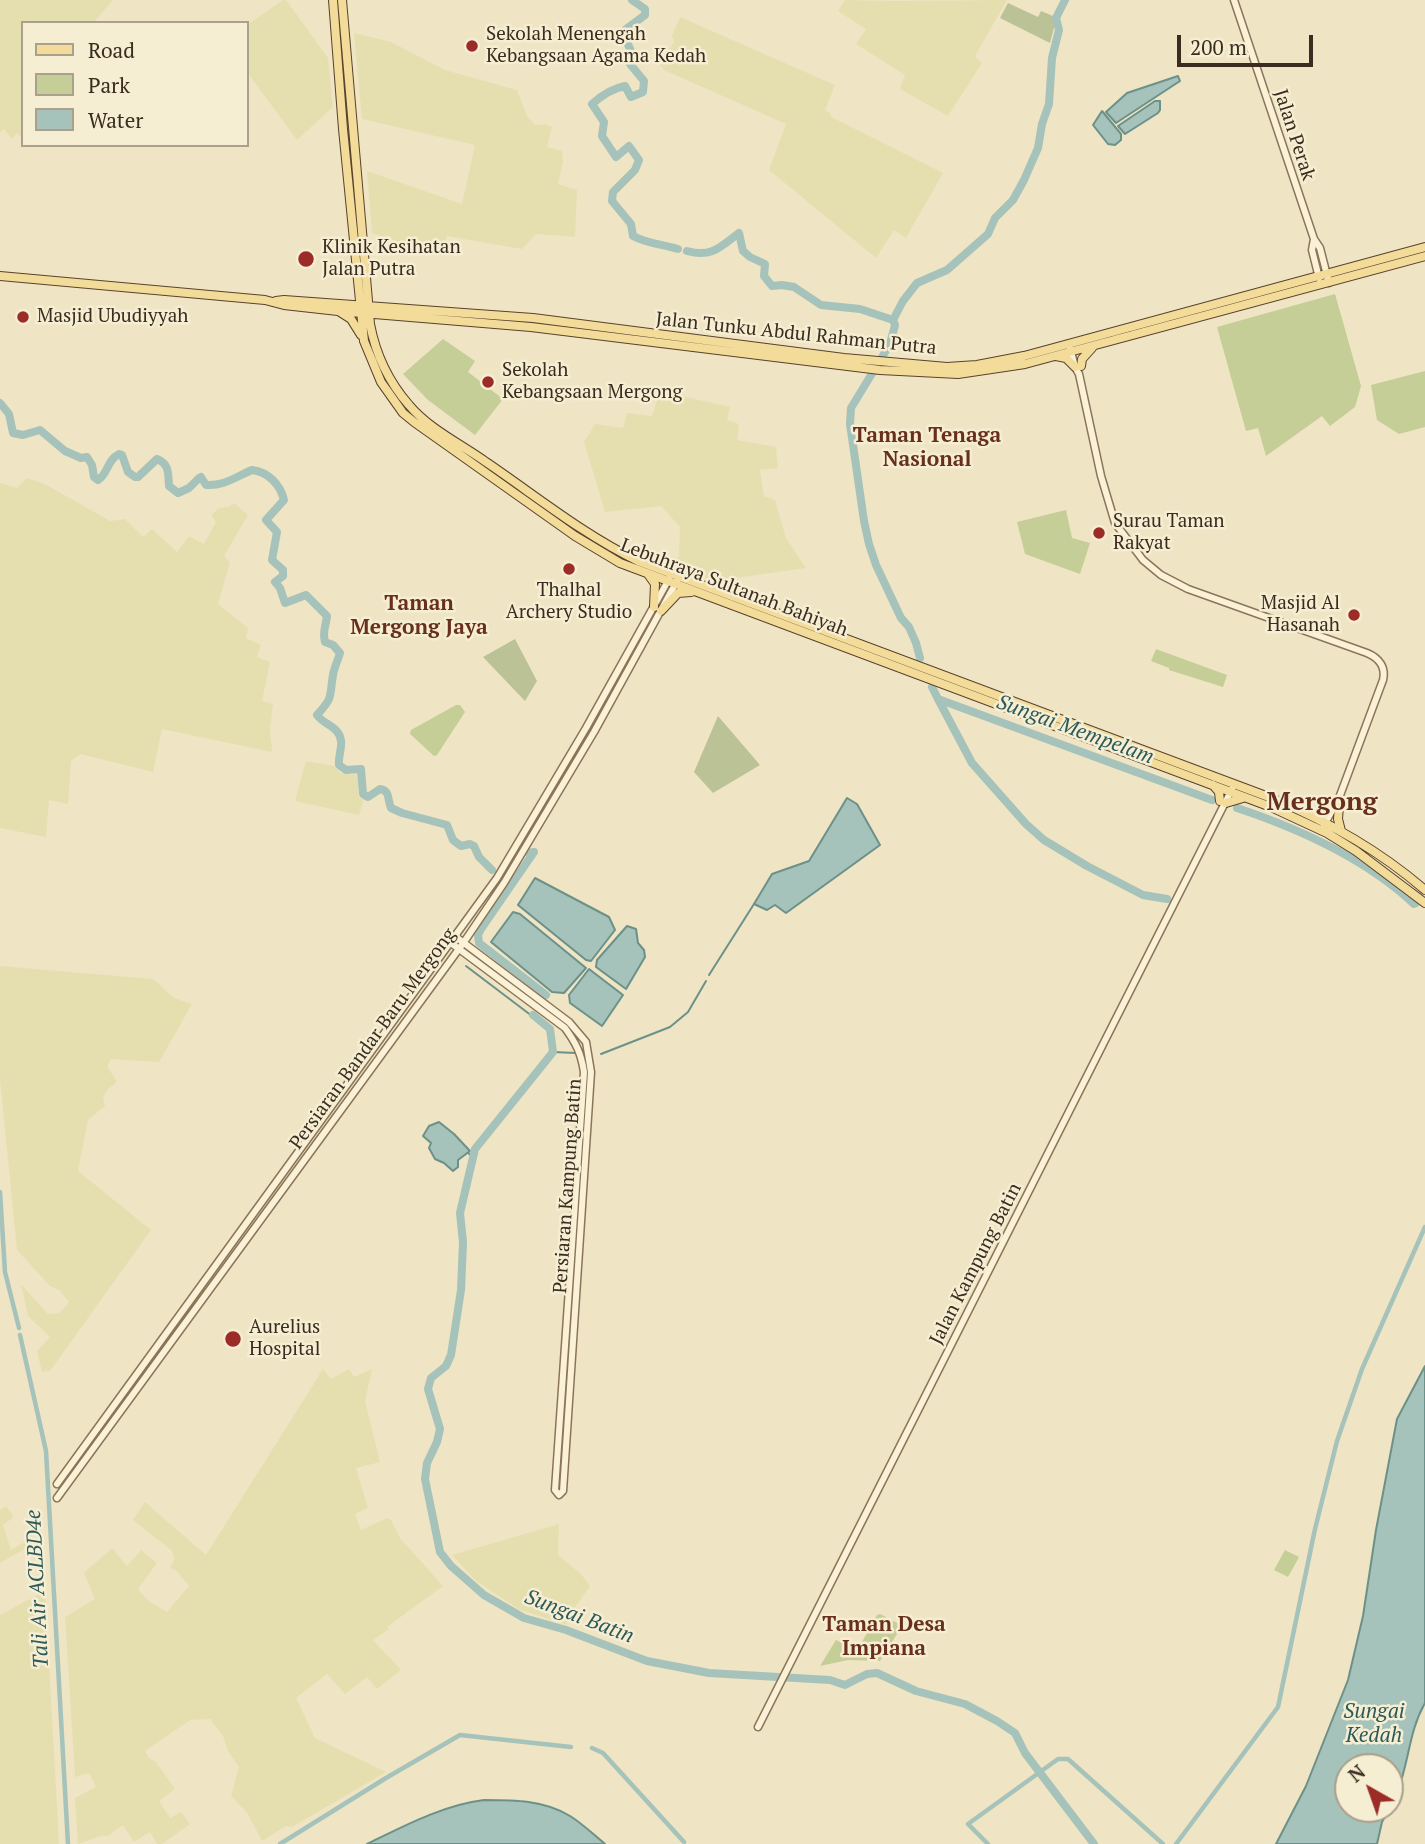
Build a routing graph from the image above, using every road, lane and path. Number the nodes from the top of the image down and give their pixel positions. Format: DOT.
graph roads {
  1 [pos="333,0"];
  2 [pos="342,0"];
  3 [pos="1234,0"];
  4 [pos="354,139"];
  5 [pos="340,140"];
  6 [pos="1425,247"];
  7 [pos="1425,256"];
  8 [pos="0,276"];
  9 [pos="1324,280"];
  10 [pos="362,284"];
  11 [pos="338,307"];
  12 [pos="364,309"];
  13 [pos="390,311"];
  14 [pos="368,339"];
  15 [pos="1097,344"];
  16 [pos="1073,346"];
  17 [pos="1056,356"];
  18 [pos="1078,369"];
  19 [pos="648,574"];
  20 [pos="674,579"];
  21 [pos="701,594"];
  22 [pos="657,609"];
  23 [pos="1042,710"];
  24 [pos="1038,720"];
  25 [pos="1212,785"];
  26 [pos="1229,787"];
  27 [pos="1245,798"];
  28 [pos="1223,802"];
  29 [pos="1337,802"];
  30 [pos="1314,816"];
  31 [pos="1326,827"];
  32 [pos="1341,831"];
  33 [pos="1425,890"];
  34 [pos="1425,903"];
  35 [pos="453,940"];
  36 [pos="464,942"];
  37 [pos="458,949"];
  38 [pos="57,1484"];
  39 [pos="57,1498"];
  40 [pos="758,1727"];
  1 -- 5 [label="main road, Lebuhraya Sultanah Bahiyah"];
  2 -- 4 [label="main road, Lebuhraya Sultanah Bahiyah"];
  3 -- 9 [label="street, Jalan Perak"];
  4 -- 5 [label="main road"];
  4 -- 10 [label="main road, Lebuhraya Sultanah Bahiyah"];
  5 -- 10 [label="main road, Lebuhraya Sultanah Bahiyah"];
  6 -- 9 [label="main road, Jalan Tunku Abdul Rahman Putra"];
  7 -- 9 [label="main road, Jalan Tunku Abdul Rahman Putra"];
  8 -- 11 [label="main road, Jalan Tunku Abdul Rahman Putra"];
  9 -- 15 [label="main road, Jalan Tunku Abdul Rahman Putra"];
  9 -- 16 [label="main road, Jalan Tunku Abdul Rahman Putra"];
  10 -- 11 [label="main road"];
  10 -- 12 [label="main road, Lebuhraya Sultanah Bahiyah"];
  10 -- 13 [label="main road"];
  11 -- 12 [label="main road, Jalan Tunku Abdul Rahman Putra"];
  11 -- 14 [label="main road"];
  12 -- 13 [label="main road, Jalan Tunku Abdul Rahman Putra"];
  12 -- 14 [label="main road, Lebuhraya Sultanah Bahiyah"];
  13 -- 14 [label="main road"];
  13 -- 16 [label="main road, Jalan Tunku Abdul Rahman Putra"];
  13 -- 17 [label="main road, Jalan Tunku Abdul Rahman Putra"];
  14 -- 19 [label="main road, Lebuhraya Sultanah Bahiyah"];
  14 -- 20 [label="main road, Lebuhraya Sultanah Bahiyah"];
  15 -- 16 [label="main road, Jalan Tunku Abdul Rahman Putra"];
  15 -- 18 [label="main road"];
  16 -- 17 [label="main road, Jalan Tunku Abdul Rahman Putra"];
  16 -- 18 [label="street"];
  17 -- 18 [label="main road"];
  18 -- 29 [label="street"];
  19 -- 20 [label="main road, Lebuhraya Sultanah Bahiyah"];
  19 -- 22 [label="main road"];
  20 -- 21 [label="main road, Lebuhraya Sultanah Bahiyah"];
  20 -- 22 [label="street, Persiaran Bandar Baru Mergong"];
  20 -- 23 [label="main road, Lebuhraya Sultanah Bahiyah"];
  21 -- 22 [label="main road"];
  21 -- 24 [label="main road, Lebuhraya Sultanah Bahiyah"];
  22 -- 35 [label="street, Persiaran Bandar Baru Mergong"];
  22 -- 36 [label="street, Persiaran Bandar Baru Mergong"];
  23 -- 24 [label="main road"];
  23 -- 26 [label="main road, Lebuhraya Sultanah Bahiyah"];
  24 -- 25 [label="main road, Lebuhraya Sultanah Bahiyah"];
  25 -- 26 [label="main road, Lebuhraya Sultanah Bahiyah"];
  25 -- 28 [label="main road"];
  26 -- 27 [label="main road, Lebuhraya Sultanah Bahiyah"];
  26 -- 28 [label="street, Jalan Kampung Batin"];
  26 -- 30 [label="main road, Lebuhraya Sultanah Bahiyah"];
  27 -- 28 [label="main road"];
  27 -- 31 [label="main road, Lebuhraya Sultanah Bahiyah"];
  28 -- 40 [label="street, Jalan Kampung Batin"];
  29 -- 30 [label="main road"];
  29 -- 31 [label="street"];
  29 -- 32 [label="main road"];
  30 -- 31 [label="main road, Lebuhraya Sultanah Bahiyah"];
  31 -- 32 [label="main road, Lebuhraya Sultanah Bahiyah"];
  31 -- 34 [label="main road, Lebuhraya Sultanah Bahiyah"];
  32 -- 33 [label="main road, Lebuhraya Sultanah Bahiyah"];
  35 -- 36 [label="street, Persiaran Kampung Batin"];
  35 -- 37 [label="street, Persiaran Kampung Batin"];
  35 -- 38 [label="street, Persiaran Bandar Baru Mergong"];
  36 -- 37 [label="street, Persiaran Bandar Baru Mergong"];
  36 -- 37 [label="street, Persiaran Kampung Batin"];
  37 -- 39 [label="street, Persiaran Bandar Baru Mergong"];
}
